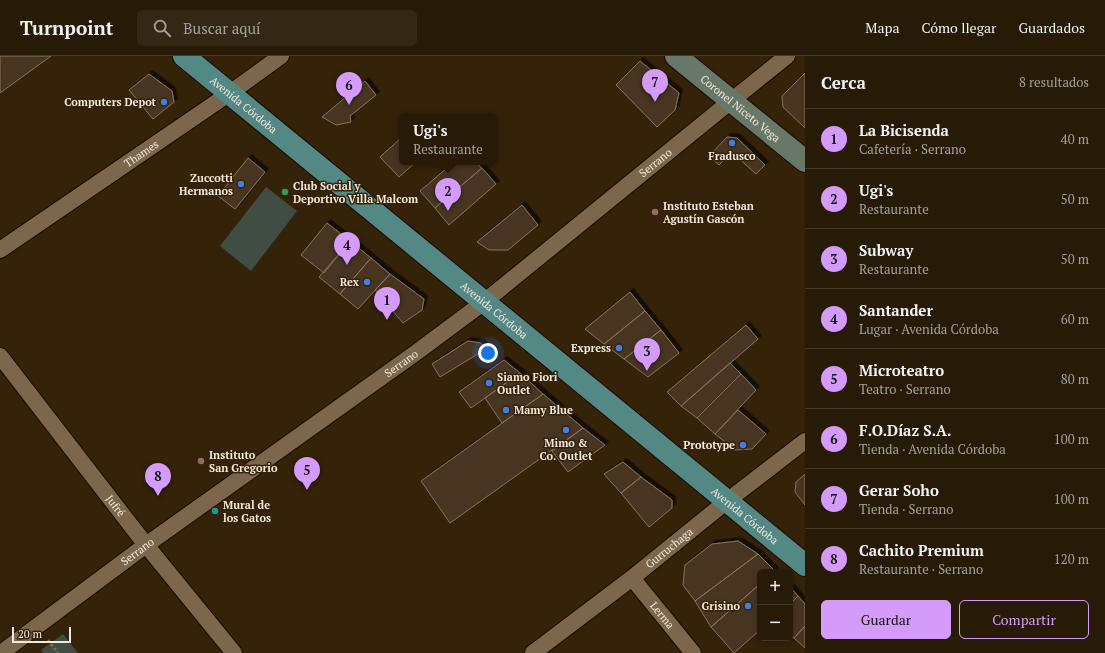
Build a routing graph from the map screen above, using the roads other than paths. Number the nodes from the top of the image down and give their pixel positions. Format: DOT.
graph roads {
  1 [pos="184,56"];
  2 [pos="281,56"];
  3 [pos="676,56"];
  4 [pos="787,56"];
  5 [pos="230,93"];
  6 [pos="731,101"];
  7 [pos="805,161"];
  8 [pos="0,250"];
  9 [pos="484,302"];
  10 [pos="0,356"];
  11 [pos="805,441"];
  12 [pos="727,502"];
  13 [pos="146,545"];
  14 [pos="805,565"];
  15 [pos="632,578"];
  16 [pos="2,653"];
  17 [pos="234,653"];
  18 [pos="533,653"];
  19 [pos="693,653"];
  1 -- 5 [label="main road, Avenida Córdoba"];
  2 -- 5 [label="street, Thames"];
  3 -- 6 [label="street, Coronel Niceto Vega"];
  4 -- 6 [label="street, Serrano"];
  5 -- 8 [label="street, Thames"];
  5 -- 9 [label="main road, Avenida Córdoba"];
  6 -- 7 [label="street, Coronel Niceto Vega"];
  6 -- 9 [label="street, Serrano"];
  9 -- 12 [label="main road, Avenida Córdoba"];
  9 -- 13 [label="street, Serrano"];
  10 -- 13 [label="street, Jufré"];
  11 -- 12 [label="street, Gurruchaga"];
  12 -- 14 [label="main road, Avenida Córdoba"];
  12 -- 15 [label="street, Gurruchaga"];
  13 -- 16 [label="street, Serrano"];
  13 -- 17 [label="street, Jufré"];
  15 -- 18 [label="street, Gurruchaga"];
  15 -- 19 [label="street, Lerma"];
}
